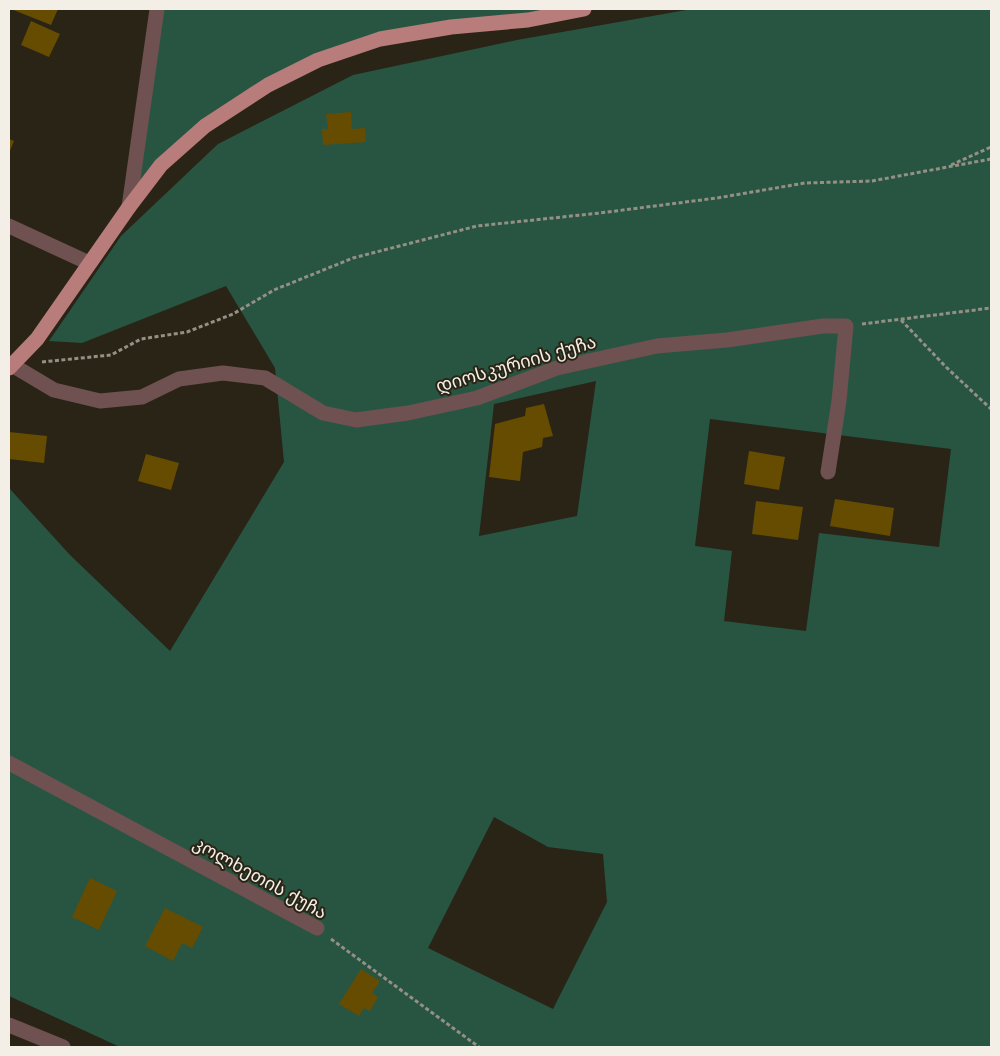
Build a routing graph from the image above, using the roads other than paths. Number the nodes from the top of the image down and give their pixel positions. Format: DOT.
graph roads {
  1 [pos="157,9"];
  2 [pos="584,9"];
  3 [pos="129,207"];
  4 [pos="9,226"];
  5 [pos="89,264"];
  6 [pos="10,367"];
  7 [pos="828,472"];
  8 [pos="9,763"];
  9 [pos="317,928"];
  10 [pos="9,1025"];
  11 [pos="63,1047"];
  1 -- 3 [label="street"];
  2 -- 3 [label="main road"];
  3 -- 5 [label="main road"];
  4 -- 5 [label="street"];
  5 -- 6 [label="main road"];
  6 -- 7 [label="street, დიოსკურიის ქუჩა"];
  8 -- 9 [label="street, კოლხეთის ქუჩა"];
  10 -- 11 [label="street"];
}
